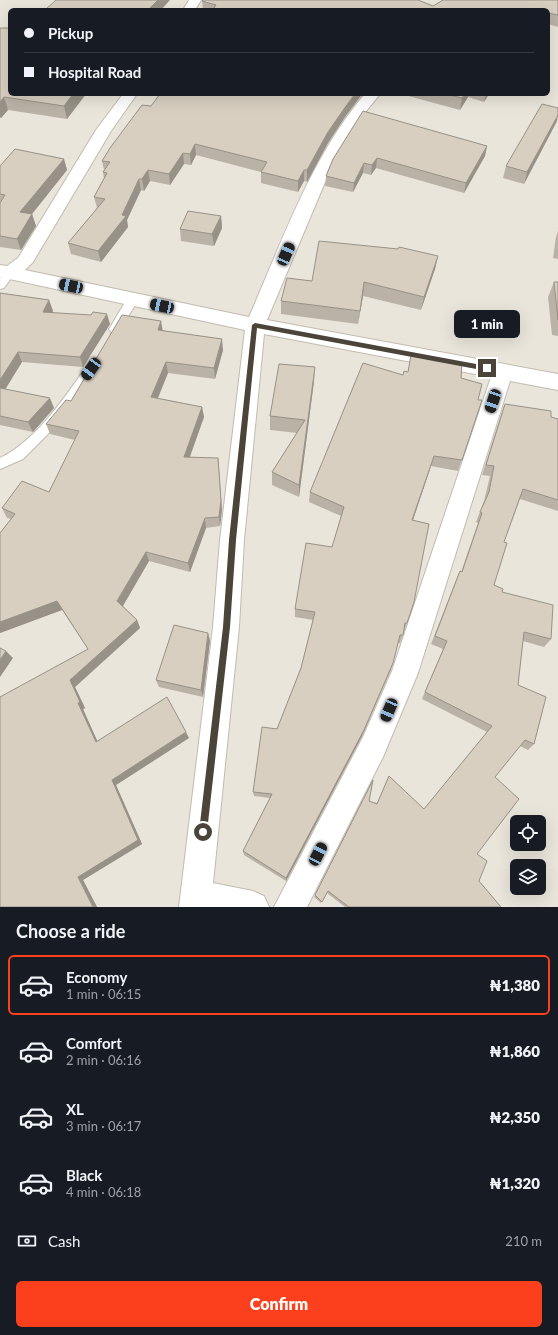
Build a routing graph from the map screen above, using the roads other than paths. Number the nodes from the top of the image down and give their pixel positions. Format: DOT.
graph roads {
  1 [pos="129,96"];
  2 [pos="371,96"];
  3 [pos="3,276"];
  4 [pos="132,300"];
  5 [pos="255,325"];
  6 [pos="110,338"];
  7 [pos="103,351"];
  8 [pos="503,371"];
  9 [pos="558,382"];
  10 [pos="0,464"];
  11 [pos="195,901"];
  12 [pos="253,907"];
  13 [pos="290,907"];
  1 -- 3 [label="street"];
  2 -- 5 [label="street"];
  3 -- 4 [label="street"];
  4 -- 5 [label="street"];
  4 -- 6 [label="lane"];
  5 -- 8 [label="street"];
  5 -- 11 [label="street"];
  7 -- 10 [label="lane"];
  8 -- 9 [label="street"];
  8 -- 13 [label="street"];
  11 -- 12 [label="street"];
}
